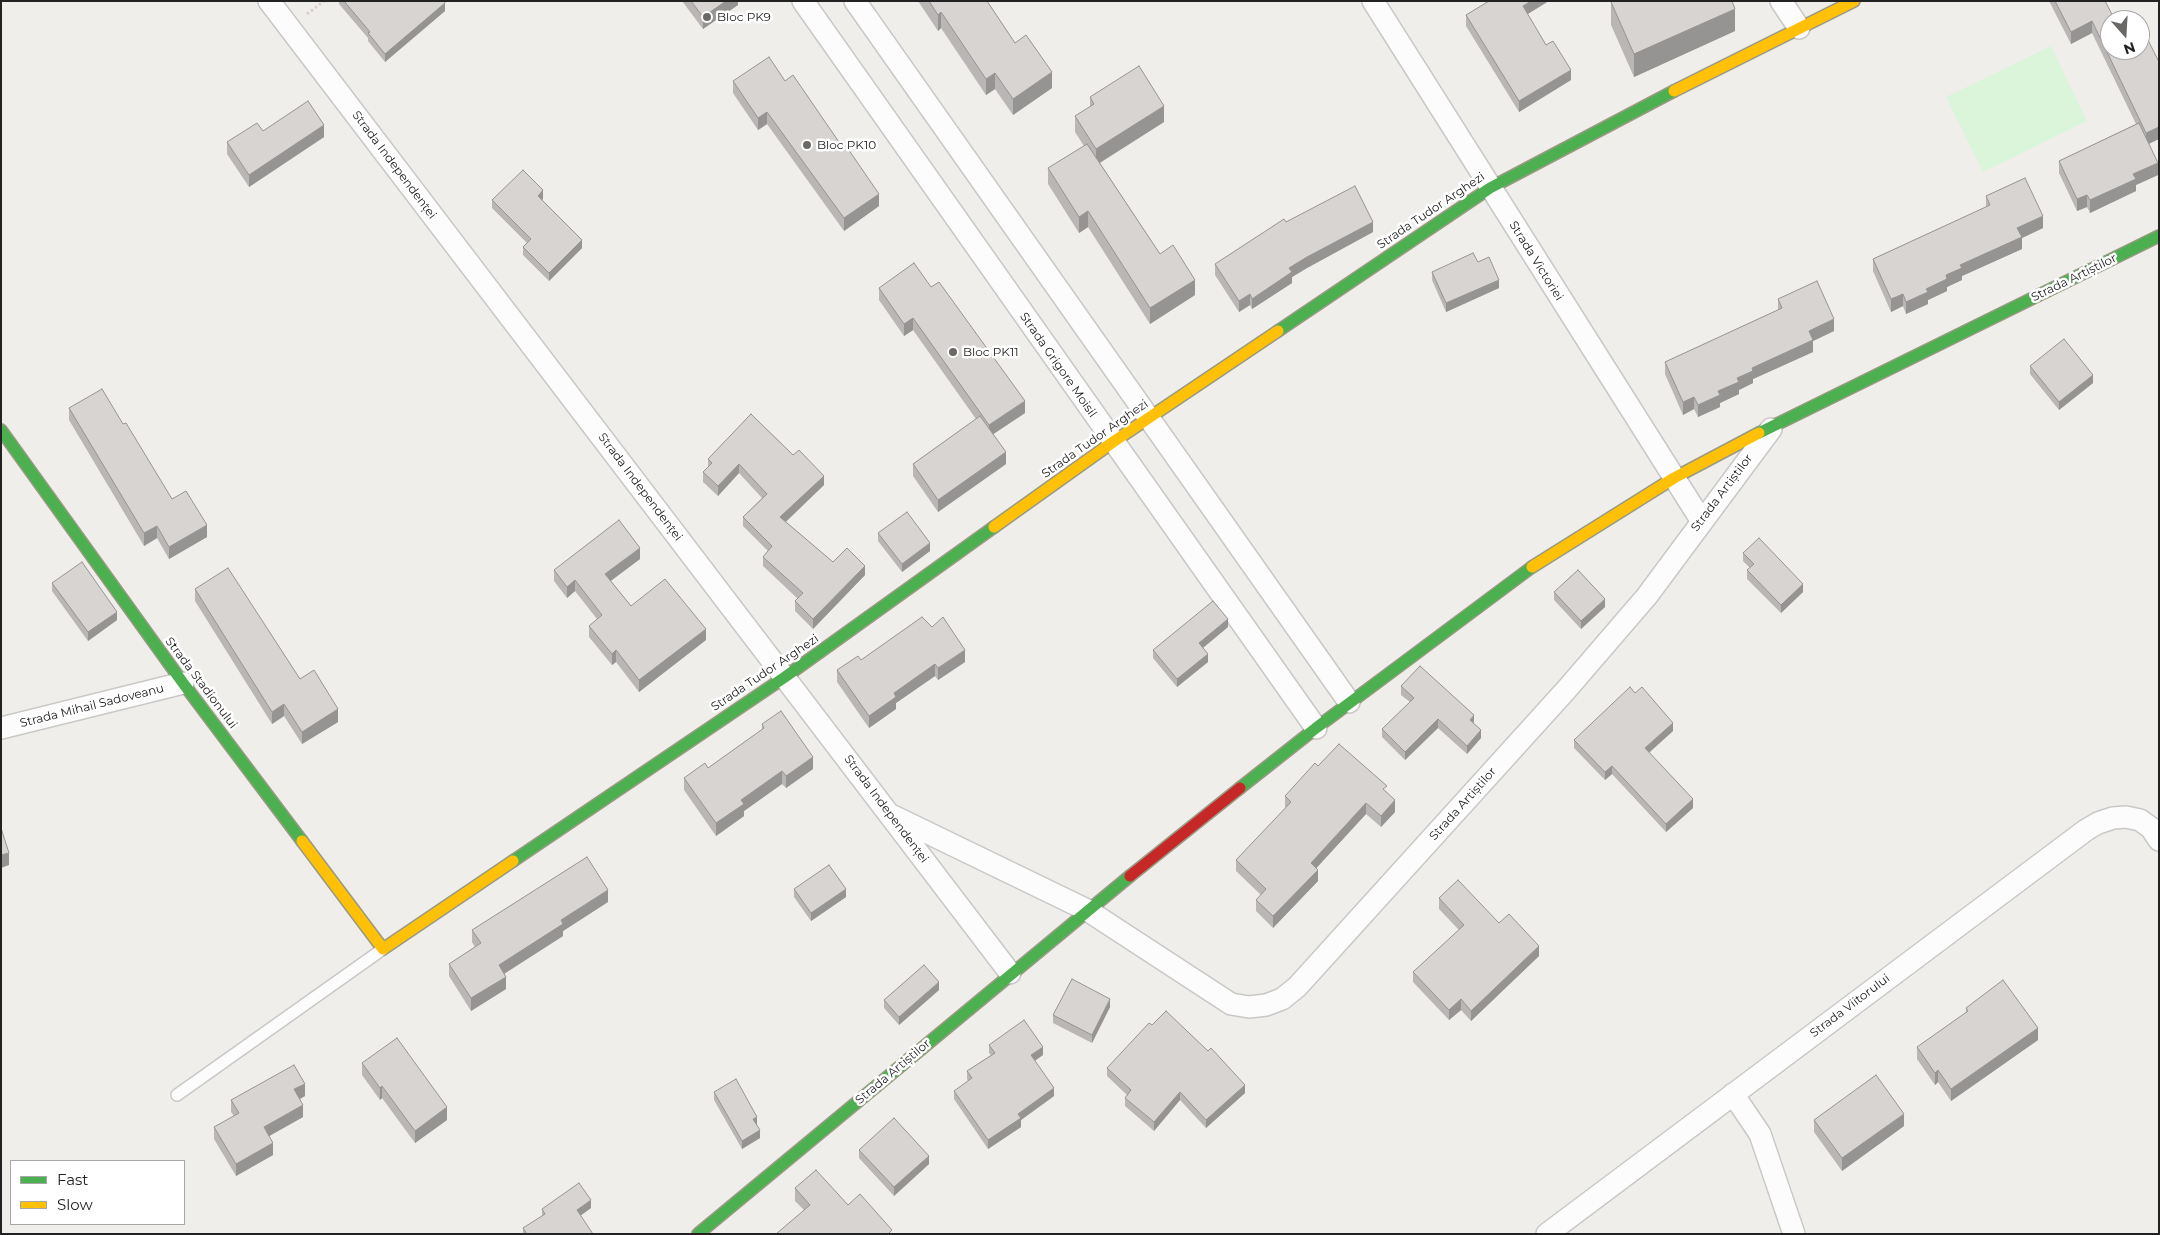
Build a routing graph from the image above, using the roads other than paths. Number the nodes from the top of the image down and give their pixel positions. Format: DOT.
graph roads {
  1 [pos="269,1"];
  2 [pos="803,1"];
  3 [pos="855,1"];
  4 [pos="1373,1"];
  5 [pos="1782,1"];
  6 [pos="1854,1"];
  7 [pos="1799,28"];
  8 [pos="1490,188"];
  9 [pos="2159,236"];
  10 [pos="1149,417"];
  11 [pos="1774,424"];
  12 [pos="1,430"];
  13 [pos="1113,442"];
  14 [pos="1674,478"];
  15 [pos="1701,520"];
  16 [pos="786,677"];
  17 [pos="183,683"];
  18 [pos="1349,702"];
  19 [pos="1,728"];
  20 [pos="1316,728"];
  21 [pos="890,815"];
  22 [pos="2159,840"];
  23 [pos="1087,910"];
  24 [pos="383,949"];
  25 [pos="1010,973"];
  26 [pos="1733,1094"];
  27 [pos="177,1095"];
  28 [pos="698,1234"];
  29 [pos="1547,1234"];
  30 [pos="1794,1234"];
  1 -- 16 [label="street, Strada Independenței"];
  2 -- 13 [label="street, Strada Grigore Moisil"];
  3 -- 10 [label="street"];
  4 -- 8 [label="street, Strada Victoriei"];
  5 -- 7 [label="street"];
  6 -- 7 [label="street, Strada Tudor Arghezi"];
  7 -- 8 [label="street, Strada Tudor Arghezi"];
  8 -- 10 [label="street, Strada Tudor Arghezi"];
  8 -- 14 [label="street, Strada Victoriei"];
  9 -- 11 [label="street, Strada Artiștilor"];
  10 -- 13 [label="street, Strada Tudor Arghezi"];
  10 -- 18 [label="street"];
  11 -- 14 [label="street, Strada Artiștilor"];
  11 -- 15 [label="street, Strada Artiștilor"];
  12 -- 17 [label="street, Strada Stadionului"];
  13 -- 16 [label="street, Strada Tudor Arghezi"];
  13 -- 20 [label="street, Strada Grigore Moisil"];
  14 -- 15 [label="street, Strada Victoriei"];
  14 -- 18 [label="street, Strada Artiștilor"];
  15 -- 23 [label="street, Strada Artiștilor"];
  16 -- 21 [label="street, Strada Independenței"];
  16 -- 24 [label="street, Strada Tudor Arghezi"];
  17 -- 19 [label="street, Strada Mihail Sadoveanu"];
  17 -- 24 [label="street, Strada Stadionului"];
  18 -- 20 [label="street, Strada Artiștilor"];
  20 -- 23 [label="street, Strada Artiștilor"];
  21 -- 23 [label="street"];
  21 -- 25 [label="street, Strada Independenței"];
  22 -- 26 [label="street, Strada Viitorului"];
  23 -- 25 [label="street, Strada Artiștilor"];
  24 -- 27 [label="lane"];
  25 -- 28 [label="street, Strada Artiștilor"];
  26 -- 29 [label="street, Strada Viitorului"];
  26 -- 30 [label="street"];
}
